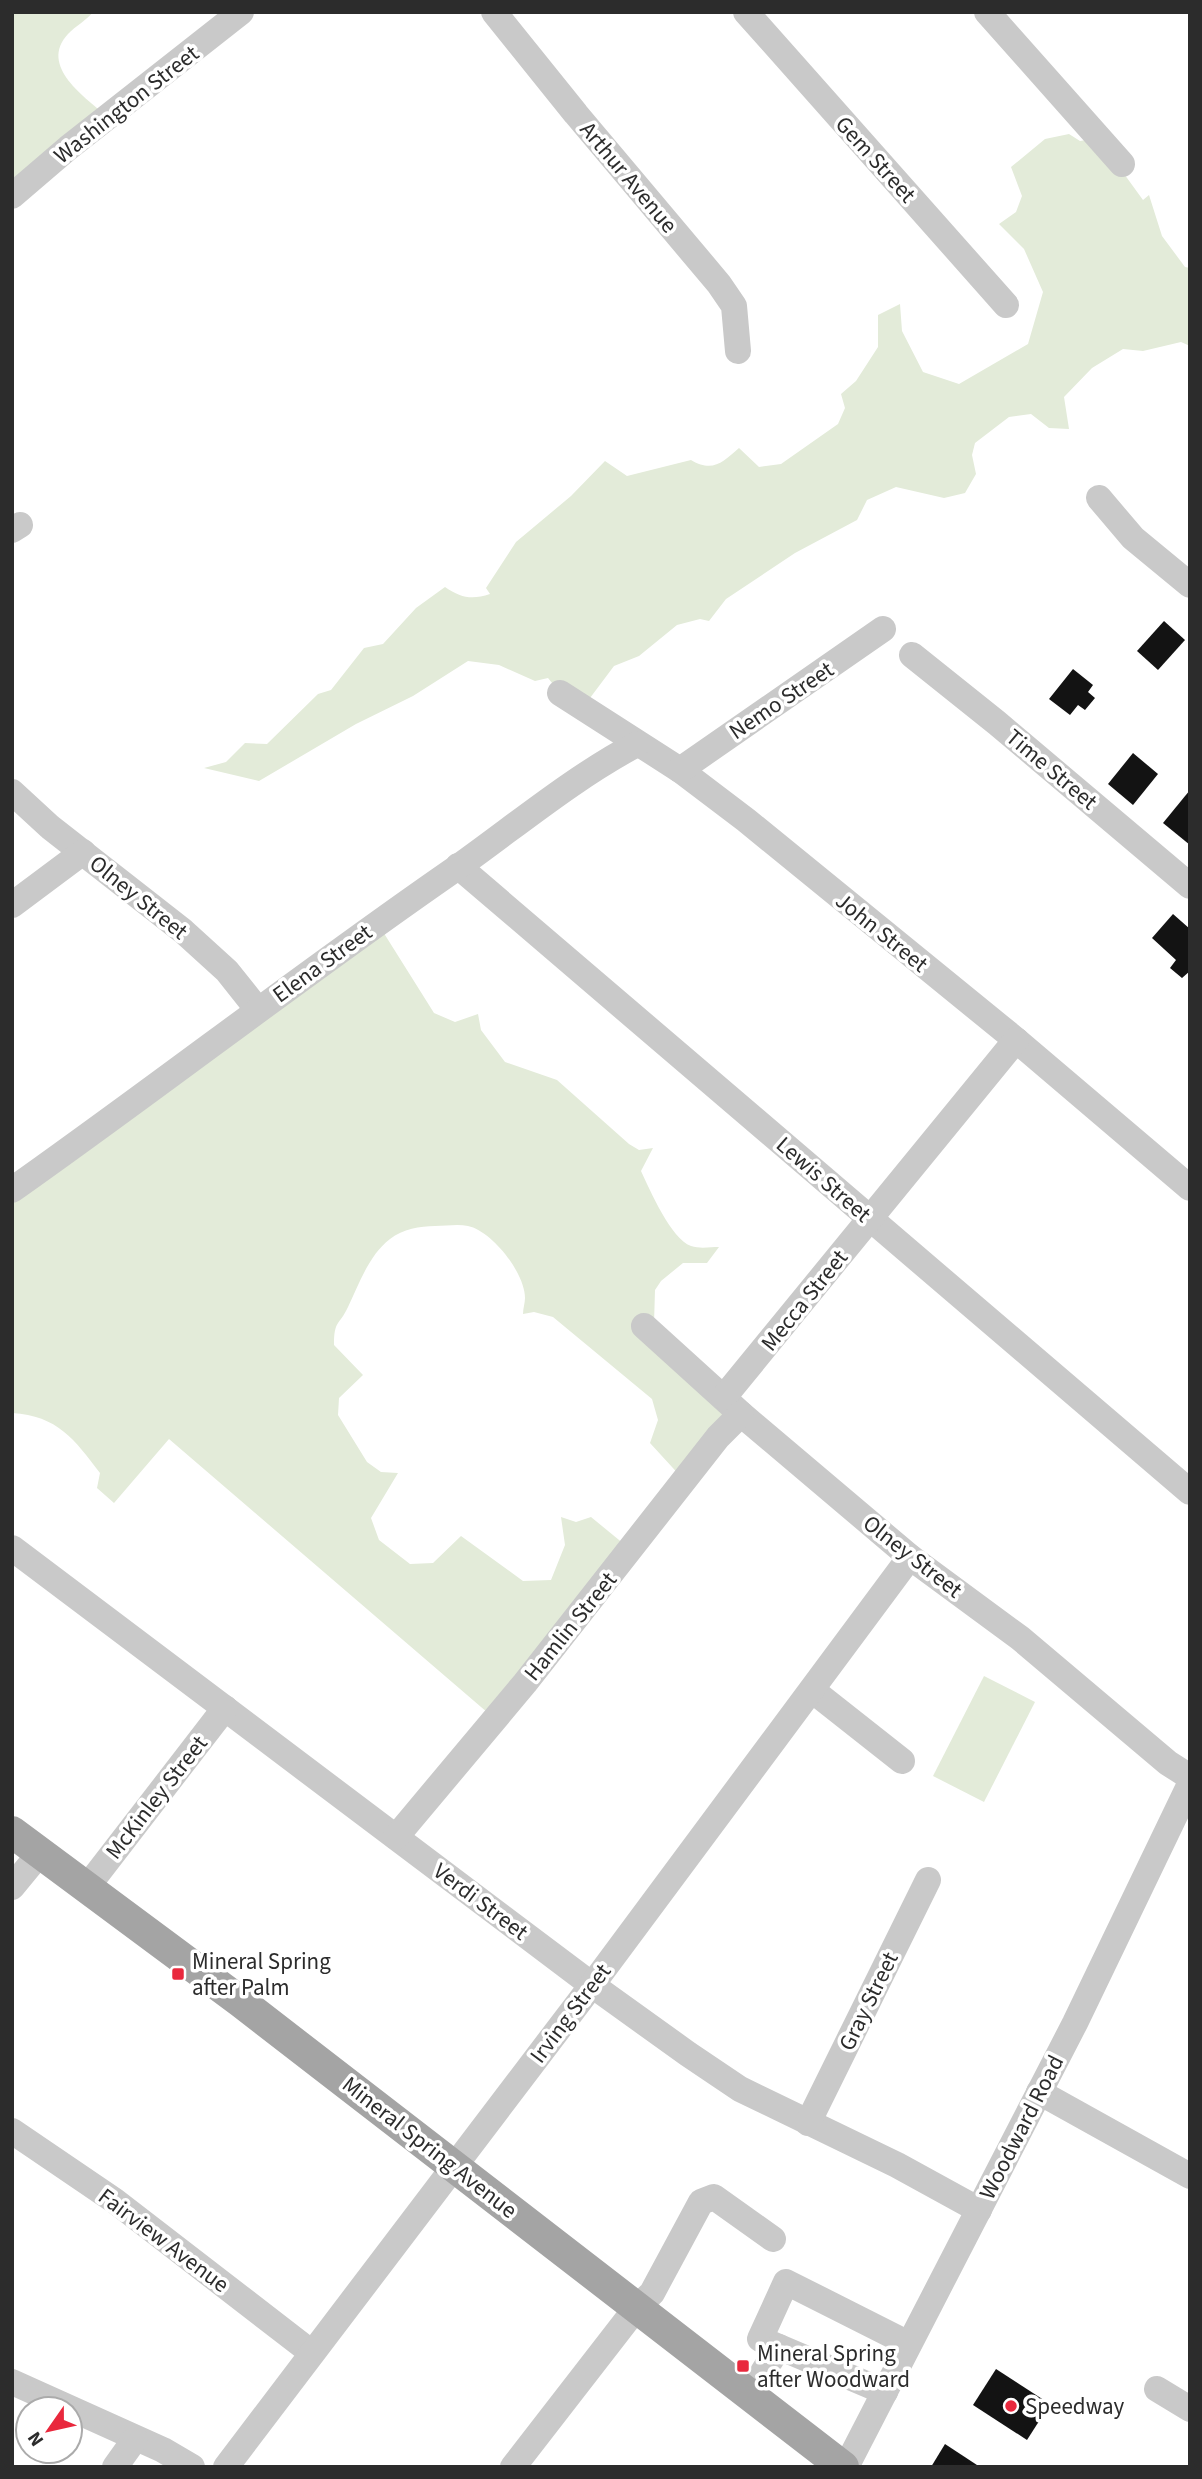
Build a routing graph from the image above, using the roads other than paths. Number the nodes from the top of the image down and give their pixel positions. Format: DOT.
graph roads {
  1 [pos="241,12"];
  2 [pos="494,12"];
  3 [pos="746,12"];
  4 [pos="987,12"];
  5 [pos="1122,164"];
  6 [pos="12,196"];
  7 [pos="1006,305"];
  8 [pos="738,351"];
  9 [pos="1099,498"];
  10 [pos="1190,585"];
  11 [pos="883,629"];
  12 [pos="912,655"];
  13 [pos="560,693"];
  14 [pos="637,744"];
  15 [pos="680,771"];
  16 [pos="12,792"];
  17 [pos="83,852"];
  18 [pos="458,866"];
  19 [pos="1190,886"];
  20 [pos="12,905"];
  21 [pos="258,1010"];
  22 [pos="1016,1041"];
  23 [pos="1190,1188"];
  24 [pos="12,1190"];
  25 [pos="870,1219"];
  26 [pos="644,1326"];
  27 [pos="732,1405"];
  28 [pos="1190,1492"];
  29 [pos="12,1548"];
  30 [pos="910,1557"];
  31 [pos="812,1690"];
  32 [pos="225,1708"];
  33 [pos="902,1760"];
  34 [pos="1190,1777"];
  35 [pos="1190,1784"];
  36 [pos="1181,1828"];
  37 [pos="12,1832"];
  38 [pos="396,1837"];
  39 [pos="40,1853"];
  40 [pos="928,1880"];
  41 [pos="12,1887"];
  42 [pos="87,1887"];
  43 [pos="592,1985"];
  44 [pos="1040,2092"];
  45 [pos="808,2123"];
  46 [pos="12,2131"];
  47 [pos="454,2166"];
  48 [pos="1190,2176"];
  49 [pos="979,2210"];
  50 [pos="773,2239"];
  51 [pos="636,2307"];
  52 [pos="909,2344"];
  53 [pos="779,2347"];
  54 [pos="312,2353"];
  55 [pos="12,2382"];
  56 [pos="1157,2389"];
  57 [pos="885,2392"];
  58 [pos="749,2394"];
  59 [pos="1190,2409"];
  60 [pos="135,2439"];
  61 [pos="846,2464"];
  62 [pos="115,2467"];
  63 [pos="192,2467"];
  64 [pos="226,2467"];
  65 [pos="513,2467"];
  1 -- 6 [label="street, Washington Street"];
  2 -- 8 [label="street, Arthur Avenue"];
  3 -- 7 [label="street, Gem Street"];
  4 -- 5 [label="street"];
  9 -- 10 [label="street"];
  11 -- 15 [label="street, Nemo Street"];
  12 -- 19 [label="street, Time Street"];
  13 -- 14 [label="street, John Street"];
  14 -- 15 [label="street, John Street"];
  14 -- 18 [label="street, Elena Street"];
  15 -- 22 [label="street, John Street"];
  16 -- 17 [label="street, Olney Street"];
  17 -- 20 [label="street"];
  17 -- 21 [label="street, Olney Street"];
  18 -- 21 [label="street, Elena Street"];
  18 -- 25 [label="street, Lewis Street"];
  21 -- 24 [label="street, Elena Street"];
  22 -- 23 [label="street, John Street"];
  22 -- 25 [label="street, Mecca Street"];
  25 -- 27 [label="street, Mecca Street"];
  25 -- 28 [label="street, Lewis Street"];
  26 -- 27 [label="street, Olney Street"];
  27 -- 30 [label="street, Olney Street"];
  27 -- 38 [label="street, Hamlin Street"];
  29 -- 32 [label="street, Verdi Street"];
  30 -- 31 [label="street, Irving Street"];
  30 -- 34 [label="street, Olney Street"];
  31 -- 33 [label="street"];
  31 -- 43 [label="street, Irving Street"];
  32 -- 38 [label="street, Verdi Street"];
  32 -- 42 [label="street, McKinley Street"];
  35 -- 36 [label="street, Woodward Road"];
  36 -- 44 [label="street, Woodward Road"];
  37 -- 39 [label="main road, Mineral Spring Avenue"];
  38 -- 43 [label="street, Verdi Street"];
  39 -- 41 [label="street"];
  39 -- 42 [label="main road, Mineral Spring Avenue"];
  40 -- 45 [label="street, Gray Street"];
  42 -- 47 [label="main road, Mineral Spring Avenue"];
  43 -- 45 [label="street, Verdi Street"];
  43 -- 47 [label="street, Irving Street"];
  44 -- 48 [label="street"];
  44 -- 49 [label="street, Woodward Road"];
  45 -- 49 [label="street, Verdi Street"];
  46 -- 54 [label="street, Fairview Avenue"];
  47 -- 51 [label="main road, Mineral Spring Avenue"];
  47 -- 54 [label="street, Irving Street"];
  49 -- 52 [label="street, Woodward Road"];
  50 -- 51 [label="street"];
  51 -- 58 [label="main road, Mineral Spring Avenue"];
  51 -- 65 [label="street"];
  52 -- 53 [label="street"];
  52 -- 57 [label="street, Woodward Road"];
  53 -- 57 [label="street"];
  53 -- 58 [label="street"];
  54 -- 64 [label="street, Irving Street"];
  55 -- 60 [label="street"];
  56 -- 59 [label="street"];
  57 -- 61 [label="street, Woodward Road"];
  58 -- 61 [label="main road, Mineral Spring Avenue"];
  60 -- 62 [label="street"];
  60 -- 63 [label="street"];
}
